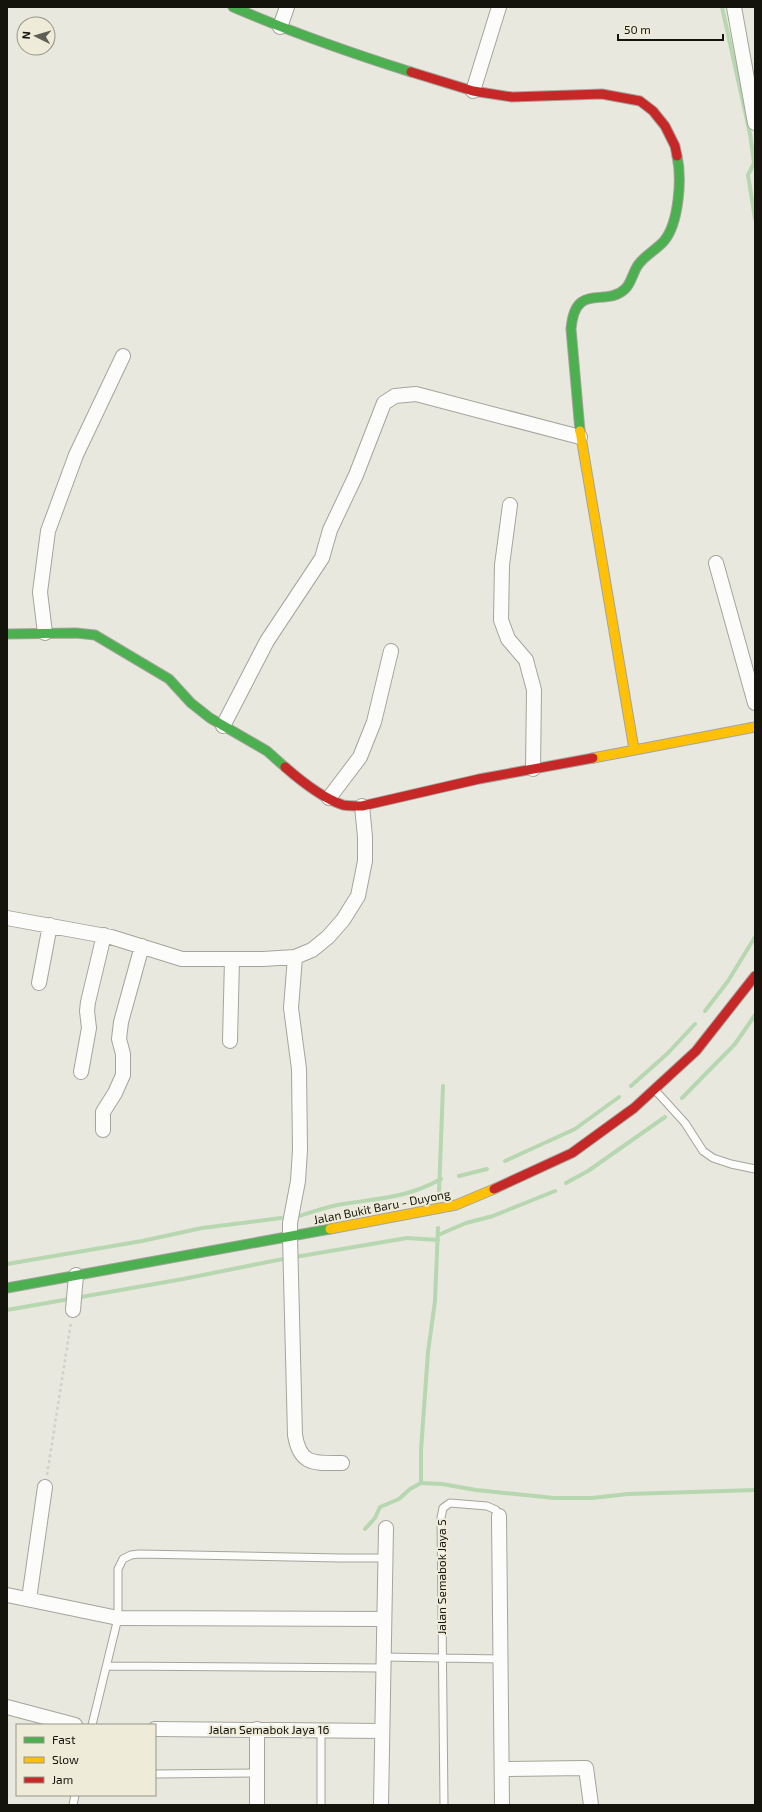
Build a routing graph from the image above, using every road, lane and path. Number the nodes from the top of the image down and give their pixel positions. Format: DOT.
graph roads {
  1 [pos="233,7"];
  2 [pos="287,7"];
  3 [pos="499,7"];
  4 [pos="734,7"];
  5 [pos="280,27"];
  6 [pos="473,91"];
  7 [pos="755,123"];
  8 [pos="123,356"];
  9 [pos="580,437"];
  10 [pos="510,506"];
  11 [pos="716,563"];
  12 [pos="45,633"];
  13 [pos="7,634"];
  14 [pos="391,651"];
  15 [pos="755,703"];
  16 [pos="224,726"];
  17 [pos="755,727"];
  18 [pos="634,749"];
  19 [pos="533,769"];
  20 [pos="329,798"];
  21 [pos="362,806"];
  22 [pos="7,918"];
  23 [pos="50,925"];
  24 [pos="104,935"];
  25 [pos="142,946"];
  26 [pos="296,957"];
  27 [pos="232,959"];
  28 [pos="755,976"];
  29 [pos="39,983"];
  30 [pos="230,1041"];
  31 [pos="80,1072"];
  32 [pos="654,1090"];
  33 [pos="103,1130"];
  34 [pos="755,1169"];
  35 [pos="290,1237"];
  36 [pos="76,1275"];
  37 [pos="7,1288"];
  38 [pos="73,1310"];
  39 [pos="342,1463"];
  40 [pos="45,1487"];
  41 [pos="499,1516"];
  42 [pos="386,1528"];
  43 [pos="385,1558"];
  44 [pos="7,1596"];
  45 [pos="29,1599"];
  46 [pos="118,1618"];
  47 [pos="384,1619"];
  48 [pos="442,1658"];
  49 [pos="501,1659"];
  50 [pos="384,1662"];
  51 [pos="107,1666"];
  52 [pos="7,1707"];
  53 [pos="71,1724"];
  54 [pos="92,1724"];
  55 [pos="156,1729"];
  56 [pos="257,1729"];
  57 [pos="321,1730"];
  58 [pos="382,1731"];
  59 [pos="502,1769"];
  60 [pos="257,1773"];
  61 [pos="156,1774"];
  62 [pos="257,1805"];
  63 [pos="321,1805"];
  64 [pos="381,1805"];
  65 [pos="444,1805"];
  66 [pos="502,1805"];
  67 [pos="591,1805"];
  1 -- 5 [label="street"];
  2 -- 5 [label="street"];
  3 -- 6 [label="street"];
  4 -- 7 [label="street"];
  5 -- 6 [label="street"];
  6 -- 9 [label="street"];
  8 -- 12 [label="street"];
  9 -- 16 [label="street"];
  9 -- 18 [label="street"];
  10 -- 19 [label="street"];
  11 -- 15 [label="street"];
  12 -- 13 [label="street"];
  12 -- 16 [label="street"];
  14 -- 20 [label="street"];
  16 -- 20 [label="street"];
  17 -- 18 [label="street"];
  18 -- 19 [label="street"];
  19 -- 21 [label="street"];
  20 -- 21 [label="street"];
  21 -- 26 [label="street"];
  22 -- 23 [label="street"];
  23 -- 24 [label="street"];
  23 -- 29 [label="street"];
  24 -- 25 [label="street"];
  24 -- 31 [label="street"];
  25 -- 27 [label="street"];
  25 -- 33 [label="street"];
  26 -- 27 [label="street"];
  26 -- 35 [label="street"];
  27 -- 30 [label="street"];
  28 -- 32 [label="street, Jalan Bukit Baru - Duyong"];
  32 -- 34 [label="lane"];
  32 -- 35 [label="street, Jalan Bukit Baru - Duyong"];
  35 -- 36 [label="street, Jalan Bukit Baru - Duyong"];
  35 -- 39 [label="street"];
  36 -- 37 [label="street, Jalan Bukit Baru - Duyong"];
  36 -- 38 [label="street"];
  38 -- 40 [label="path"];
  40 -- 45 [label="street"];
  41 -- 48 [label="lane, Jalan Semabok Jaya 5"];
  41 -- 49 [label="street, Jalan Semabok Jaya 5"];
  42 -- 43 [label="street"];
  43 -- 46 [label="lane"];
  43 -- 47 [label="street"];
  44 -- 45 [label="street"];
  45 -- 46 [label="street"];
  46 -- 47 [label="street"];
  46 -- 51 [label="lane"];
  47 -- 50 [label="street"];
  48 -- 49 [label="lane"];
  48 -- 50 [label="lane"];
  48 -- 65 [label="lane, Jalan Semabok Jaya 5"];
  49 -- 59 [label="street, Jalan Semabok Jaya 5"];
  50 -- 51 [label="lane"];
  50 -- 58 [label="street"];
  51 -- 54 [label="lane"];
  52 -- 53 [label="street"];
  55 -- 56 [label="street, Jalan Semabok Jaya 16"];
  56 -- 57 [label="street, Jalan Semabok Jaya 16"];
  56 -- 60 [label="street"];
  57 -- 58 [label="street, Jalan Semabok Jaya 16"];
  57 -- 63 [label="lane"];
  58 -- 64 [label="street"];
  59 -- 66 [label="street, Jalan Semabok Jaya 5"];
  59 -- 67 [label="street"];
  60 -- 61 [label="lane"];
  60 -- 62 [label="street"];
}
